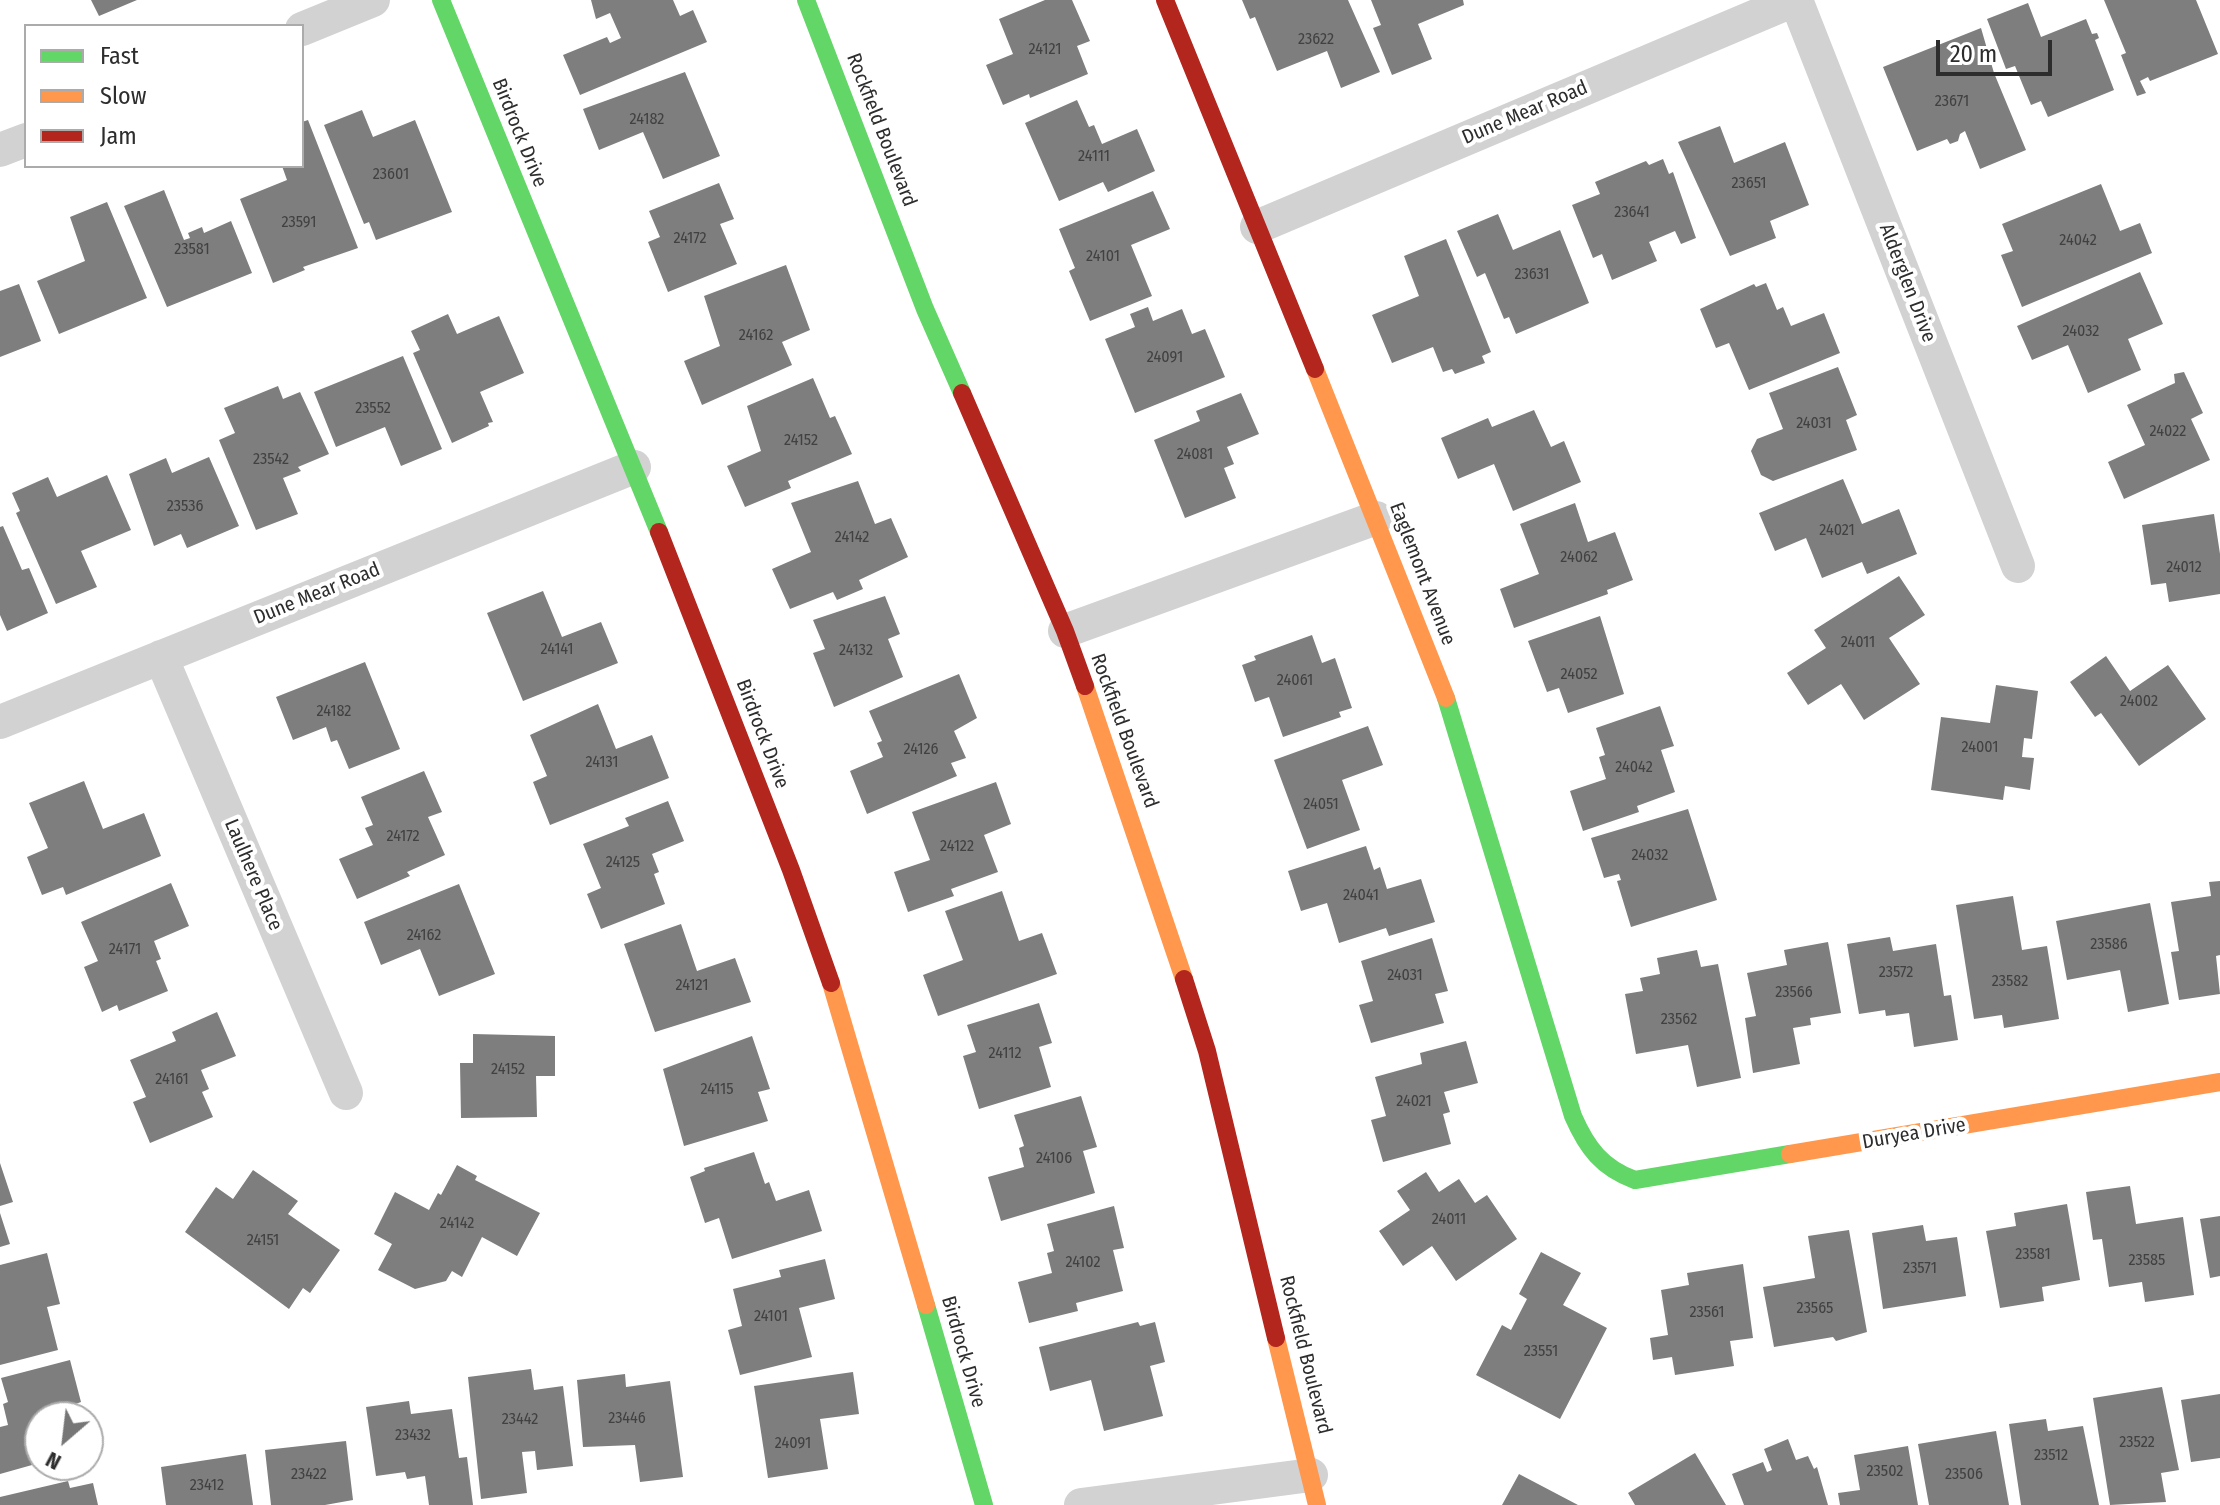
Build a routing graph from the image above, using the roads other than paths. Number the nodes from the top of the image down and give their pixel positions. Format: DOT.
graph roads {
  1 [pos="373,0"];
  2 [pos="441,0"];
  3 [pos="806,0"];
  4 [pos="1165,0"];
  5 [pos="1795,0"];
  6 [pos="304,28"];
  7 [pos="24,141"];
  8 [pos="0,150"];
  9 [pos="1257,227"];
  10 [pos="634,467"];
  11 [pos="1376,518"];
  12 [pos="2018,566"];
  13 [pos="1065,631"];
  14 [pos="161,657"];
  15 [pos="0,722"];
  16 [pos="2220,1082"];
  17 [pos="346,1093"];
  18 [pos="1608,1171"];
  19 [pos="1314,1490"];
  20 [pos="984,1505"];
  21 [pos="1081,1505"];
  1 -- 6 [label="street"];
  2 -- 10 [label="street, Birdrock Drive"];
  3 -- 13 [label="street, Rockfield Boulevard"];
  4 -- 9 [label="street, Eaglemont Avenue"];
  5 -- 9 [label="street, Dune Mear Road"];
  5 -- 12 [label="street, Alderglen Drive"];
  7 -- 8 [label="street"];
  9 -- 11 [label="street, Eaglemont Avenue"];
  10 -- 14 [label="street, Dune Mear Road"];
  10 -- 20 [label="street, Birdrock Drive"];
  11 -- 13 [label="street"];
  11 -- 18 [label="street, Eaglemont Avenue"];
  13 -- 19 [label="street, Rockfield Boulevard"];
  14 -- 15 [label="street, Dune Mear Road"];
  14 -- 17 [label="street, Laulhere Place"];
  16 -- 18 [label="street, Duryea Drive"];
  19 -- 21 [label="street"];
}
